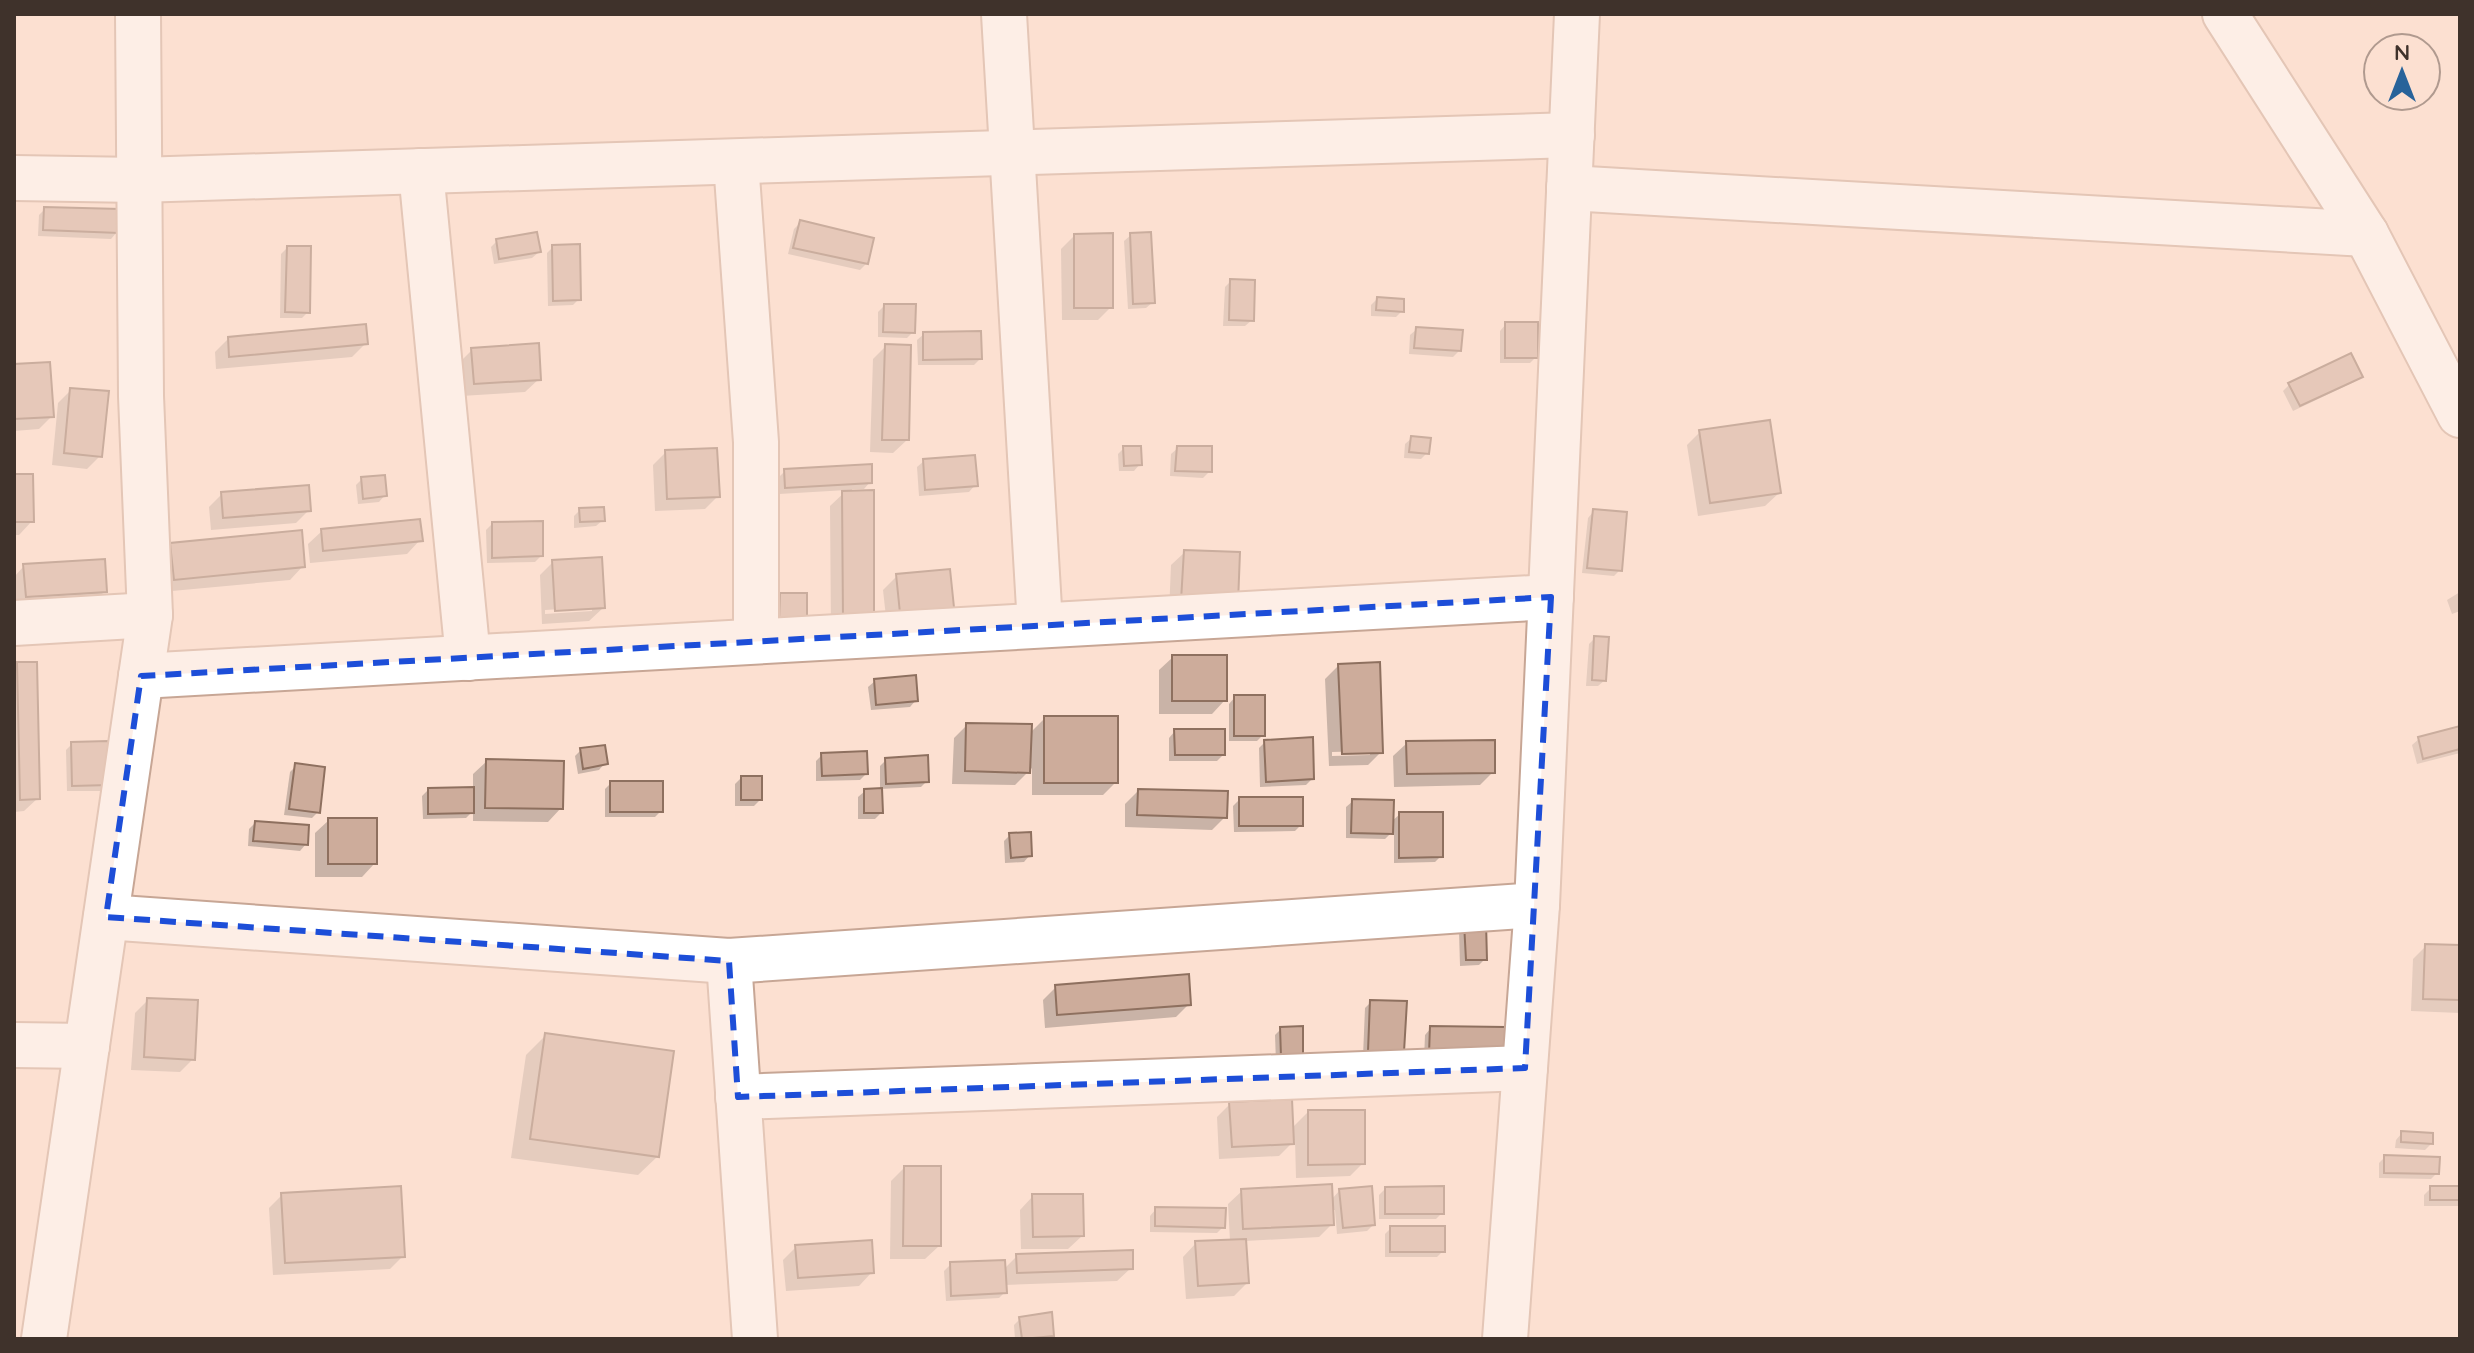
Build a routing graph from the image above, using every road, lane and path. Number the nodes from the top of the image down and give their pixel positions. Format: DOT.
graph roads {
  1 [pos="138,14"];
  2 [pos="1004,14"];
  3 [pos="1577,14"];
  4 [pos="2225,14"];
  5 [pos="1572,135"];
  6 [pos="1012,152"];
  7 [pos="736,162"];
  8 [pos="421,171"];
  9 [pos="14,178"];
  10 [pos="139,180"];
  11 [pos="1569,188"];
  12 [pos="2366,234"];
  13 [pos="2454,388"];
  14 [pos="1551,597"];
  15 [pos="150,615"];
  16 [pos="14,623"];
  17 [pos="1040,625"];
  18 [pos="756,641"];
  19 [pos="468,658"];
  20 [pos="141,676"];
  21 [pos="1537,905"];
  22 [pos="106,917"];
  23 [pos="729,961"];
  24 [pos="14,1045"];
  25 [pos="87,1046"];
  26 [pos="1525,1068"];
  27 [pos="738,1097"];
  28 [pos="44,1339"];
  29 [pos="755,1339"];
  30 [pos="1505,1339"];
  1 -- 10 [label="street"];
  2 -- 6 [label="street"];
  3 -- 5 [label="street"];
  4 -- 12 [label="street"];
  5 -- 6 [label="street"];
  5 -- 11 [label="street"];
  6 -- 7 [label="street"];
  6 -- 17 [label="street"];
  7 -- 8 [label="street"];
  7 -- 18 [label="street"];
  8 -- 10 [label="street"];
  8 -- 19 [label="street"];
  9 -- 10 [label="street"];
  10 -- 15 [label="street"];
  11 -- 12 [label="street"];
  11 -- 14 [label="street"];
  12 -- 13 [label="street"];
  14 -- 17 [label="street"];
  14 -- 21 [label="street"];
  15 -- 16 [label="street"];
  15 -- 20 [label="street"];
  17 -- 18 [label="street"];
  18 -- 19 [label="street"];
  19 -- 20 [label="street"];
  20 -- 22 [label="street"];
  21 -- 23 [label="street"];
  21 -- 26 [label="street"];
  22 -- 23 [label="street"];
  22 -- 25 [label="street"];
  23 -- 27 [label="street"];
  24 -- 25 [label="street"];
  25 -- 28 [label="street"];
  26 -- 27 [label="street"];
  26 -- 30 [label="street"];
  27 -- 29 [label="street"];
}
